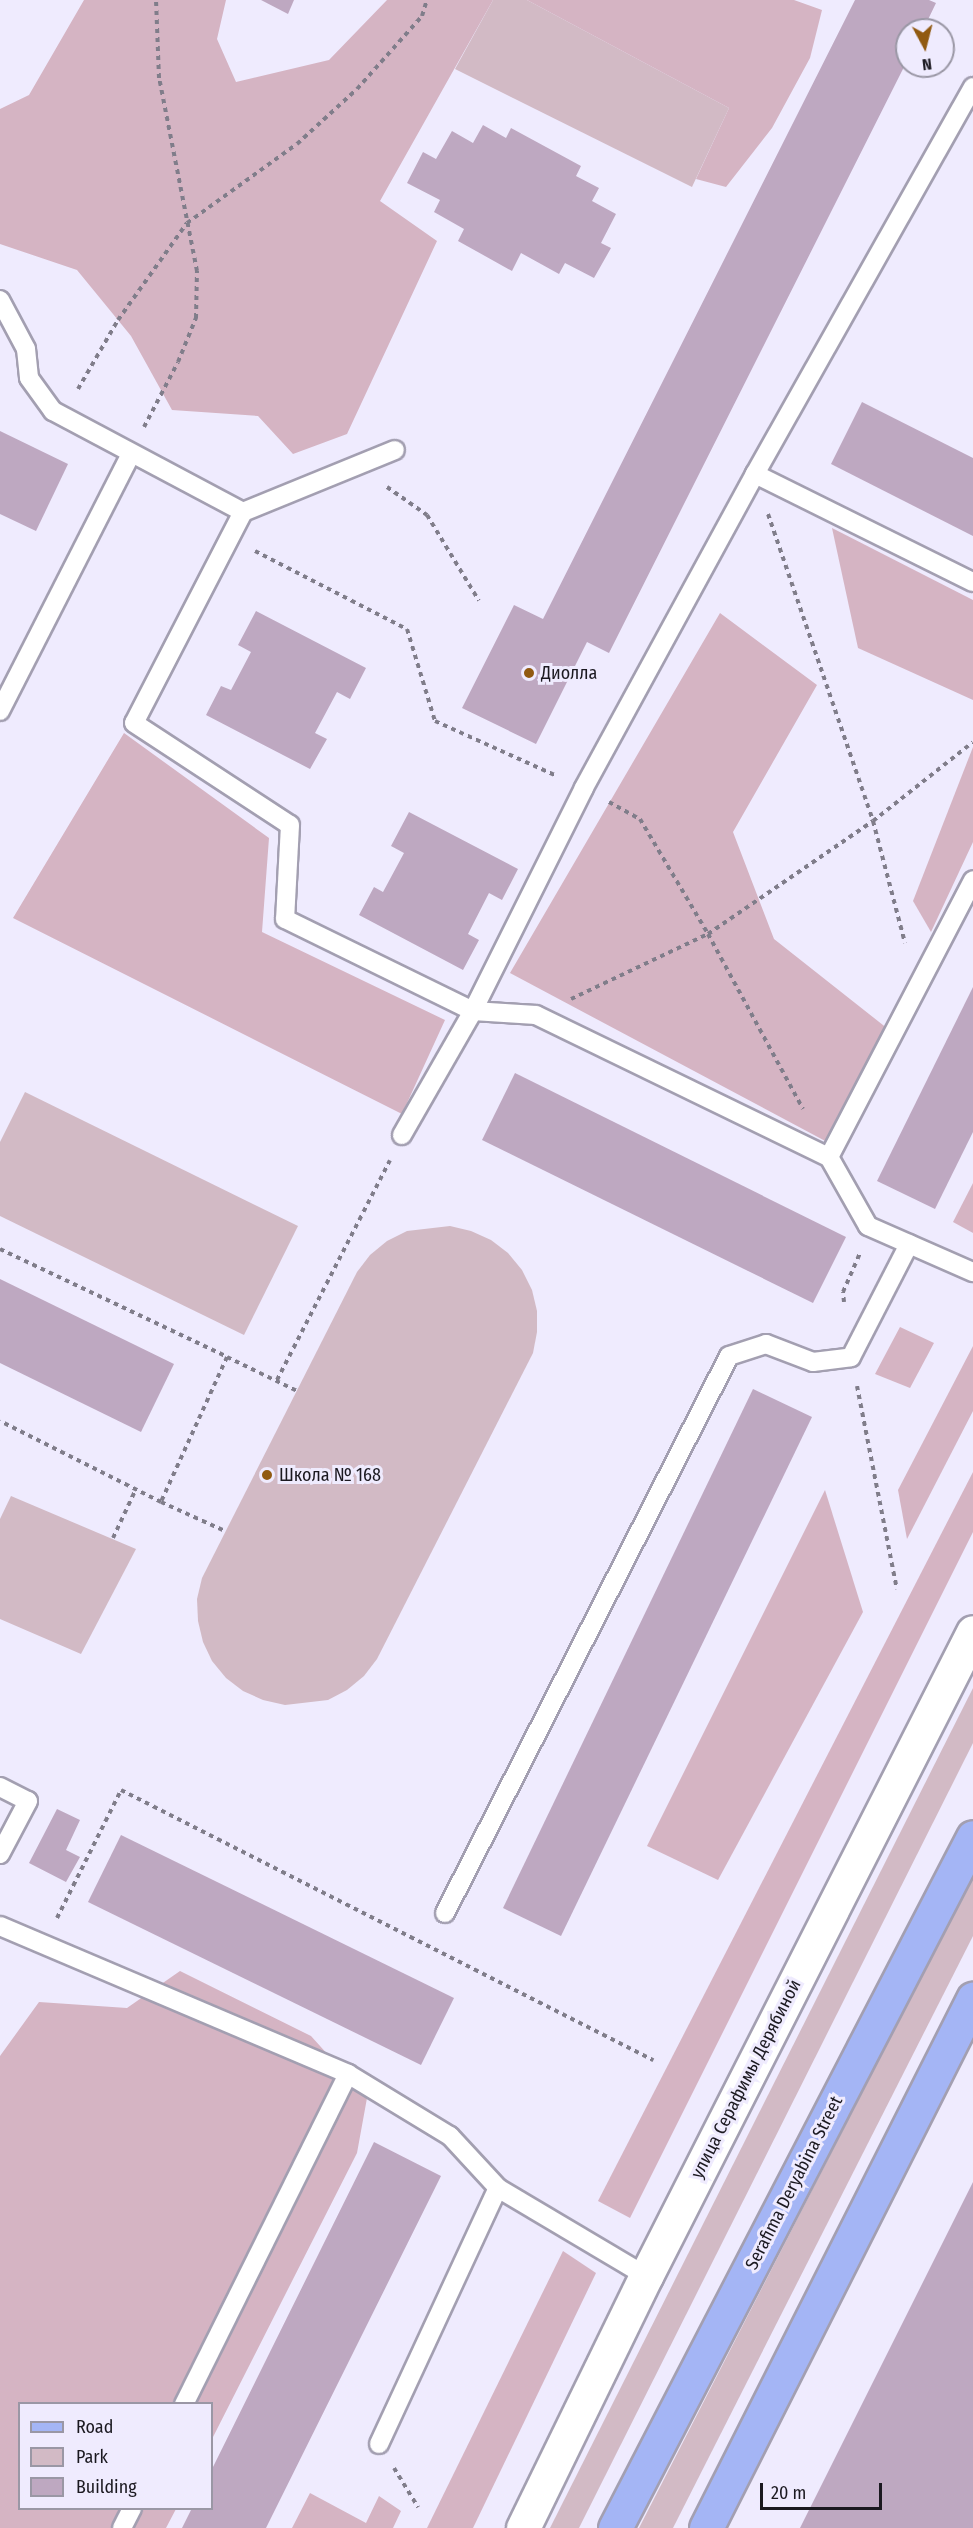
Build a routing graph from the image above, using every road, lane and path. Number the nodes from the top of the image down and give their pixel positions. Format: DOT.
graph roads {
  1 [pos="156,0"];
  2 [pos="427,0"];
  3 [pos="973,87"];
  4 [pos="187,223"];
  5 [pos="0,300"];
  6 [pos="62,416"];
  7 [pos="395,450"];
  8 [pos="130,454"];
  9 [pos="356,465"];
  10 [pos="754,474"];
  11 [pos="243,512"];
  12 [pos="230,538"];
  13 [pos="973,582"];
  14 [pos="479,601"];
  15 [pos="0,711"];
  16 [pos="973,742"];
  17 [pos="584,788"];
  18 [pos="873,821"];
  19 [pos="973,880"];
  20 [pos="708,934"];
  21 [pos="917,988"];
  22 [pos="473,1011"];
  23 [pos="536,1015"];
  24 [pos="402,1135"];
  25 [pos="829,1157"];
  26 [pos="909,1244"];
  27 [pos="0,1249"];
  28 [pos="860,1252"];
  29 [pos="973,1272"];
  30 [pos="227,1357"];
  31 [pos="851,1357"];
  32 [pos="277,1380"];
  33 [pos="297,1390"];
  34 [pos="0,1421"];
  35 [pos="136,1489"];
  36 [pos="161,1502"];
  37 [pos="225,1532"];
  38 [pos="113,1538"];
  39 [pos="897,1588"];
  40 [pos="973,1632"];
  41 [pos="0,1787"];
  42 [pos="973,1837"];
  43 [pos="0,1854"];
  44 [pos="445,1913"];
  45 [pos="0,1926"];
  46 [pos="44,1946"];
  47 [pos="973,1999"];
  48 [pos="653,2060"];
  49 [pos="348,2074"];
  50 [pos="498,2188"];
  51 [pos="646,2276"];
  52 [pos="184,2402"];
  53 [pos="379,2444"];
  54 [pos="418,2507"];
  55 [pos="131,2510"];
  56 [pos="122,2528"];
  57 [pos="522,2528"];
  58 [pos="615,2528"];
  59 [pos="706,2528"];
  1 -- 4 [label="path"];
  2 -- 4 [label="path"];
  3 -- 10 [label="lane"];
  4 -- 6 [label="path"];
  4 -- 8 [label="path"];
  5 -- 6 [label="lane"];
  6 -- 8 [label="lane"];
  7 -- 9 [label="lane"];
  8 -- 11 [label="lane"];
  8 -- 15 [label="lane"];
  9 -- 11 [label="lane"];
  9 -- 14 [label="path"];
  10 -- 13 [label="lane"];
  10 -- 17 [label="lane"];
  10 -- 18 [label="path"];
  11 -- 12 [label="lane"];
  12 -- 17 [label="path"];
  12 -- 22 [label="lane"];
  16 -- 18 [label="path"];
  17 -- 20 [label="path"];
  17 -- 22 [label="lane"];
  18 -- 20 [label="path"];
  18 -- 21 [label="path"];
  19 -- 21 [label="lane"];
  20 -- 23 [label="path"];
  20 -- 25 [label="path"];
  21 -- 25 [label="lane"];
  22 -- 23 [label="lane"];
  22 -- 24 [label="lane"];
  23 -- 25 [label="lane"];
  24 -- 32 [label="path"];
  25 -- 26 [label="lane"];
  26 -- 29 [label="lane"];
  26 -- 31 [label="lane"];
  27 -- 30 [label="path"];
  28 -- 31 [label="path"];
  30 -- 32 [label="path"];
  30 -- 36 [label="path"];
  31 -- 39 [label="path"];
  31 -- 44 [label="lane"];
  32 -- 33 [label="path"];
  34 -- 35 [label="path"];
  35 -- 36 [label="path"];
  35 -- 38 [label="path"];
  36 -- 37 [label="path"];
  40 -- 51 [label="street, улица Серафимы Дерябиной"];
  41 -- 43 [label="lane"];
  42 -- 58 [label="main road, Serafima Deryabina Street"];
  45 -- 46 [label="lane"];
  46 -- 48 [label="path"];
  46 -- 49 [label="lane"];
  47 -- 59 [label="main road"];
  49 -- 50 [label="lane"];
  49 -- 52 [label="lane"];
  50 -- 51 [label="lane"];
  50 -- 53 [label="lane"];
  51 -- 57 [label="street, улица Серафимы Дерябиной"];
  53 -- 54 [label="path"];
  55 -- 56 [label="lane"];
}
